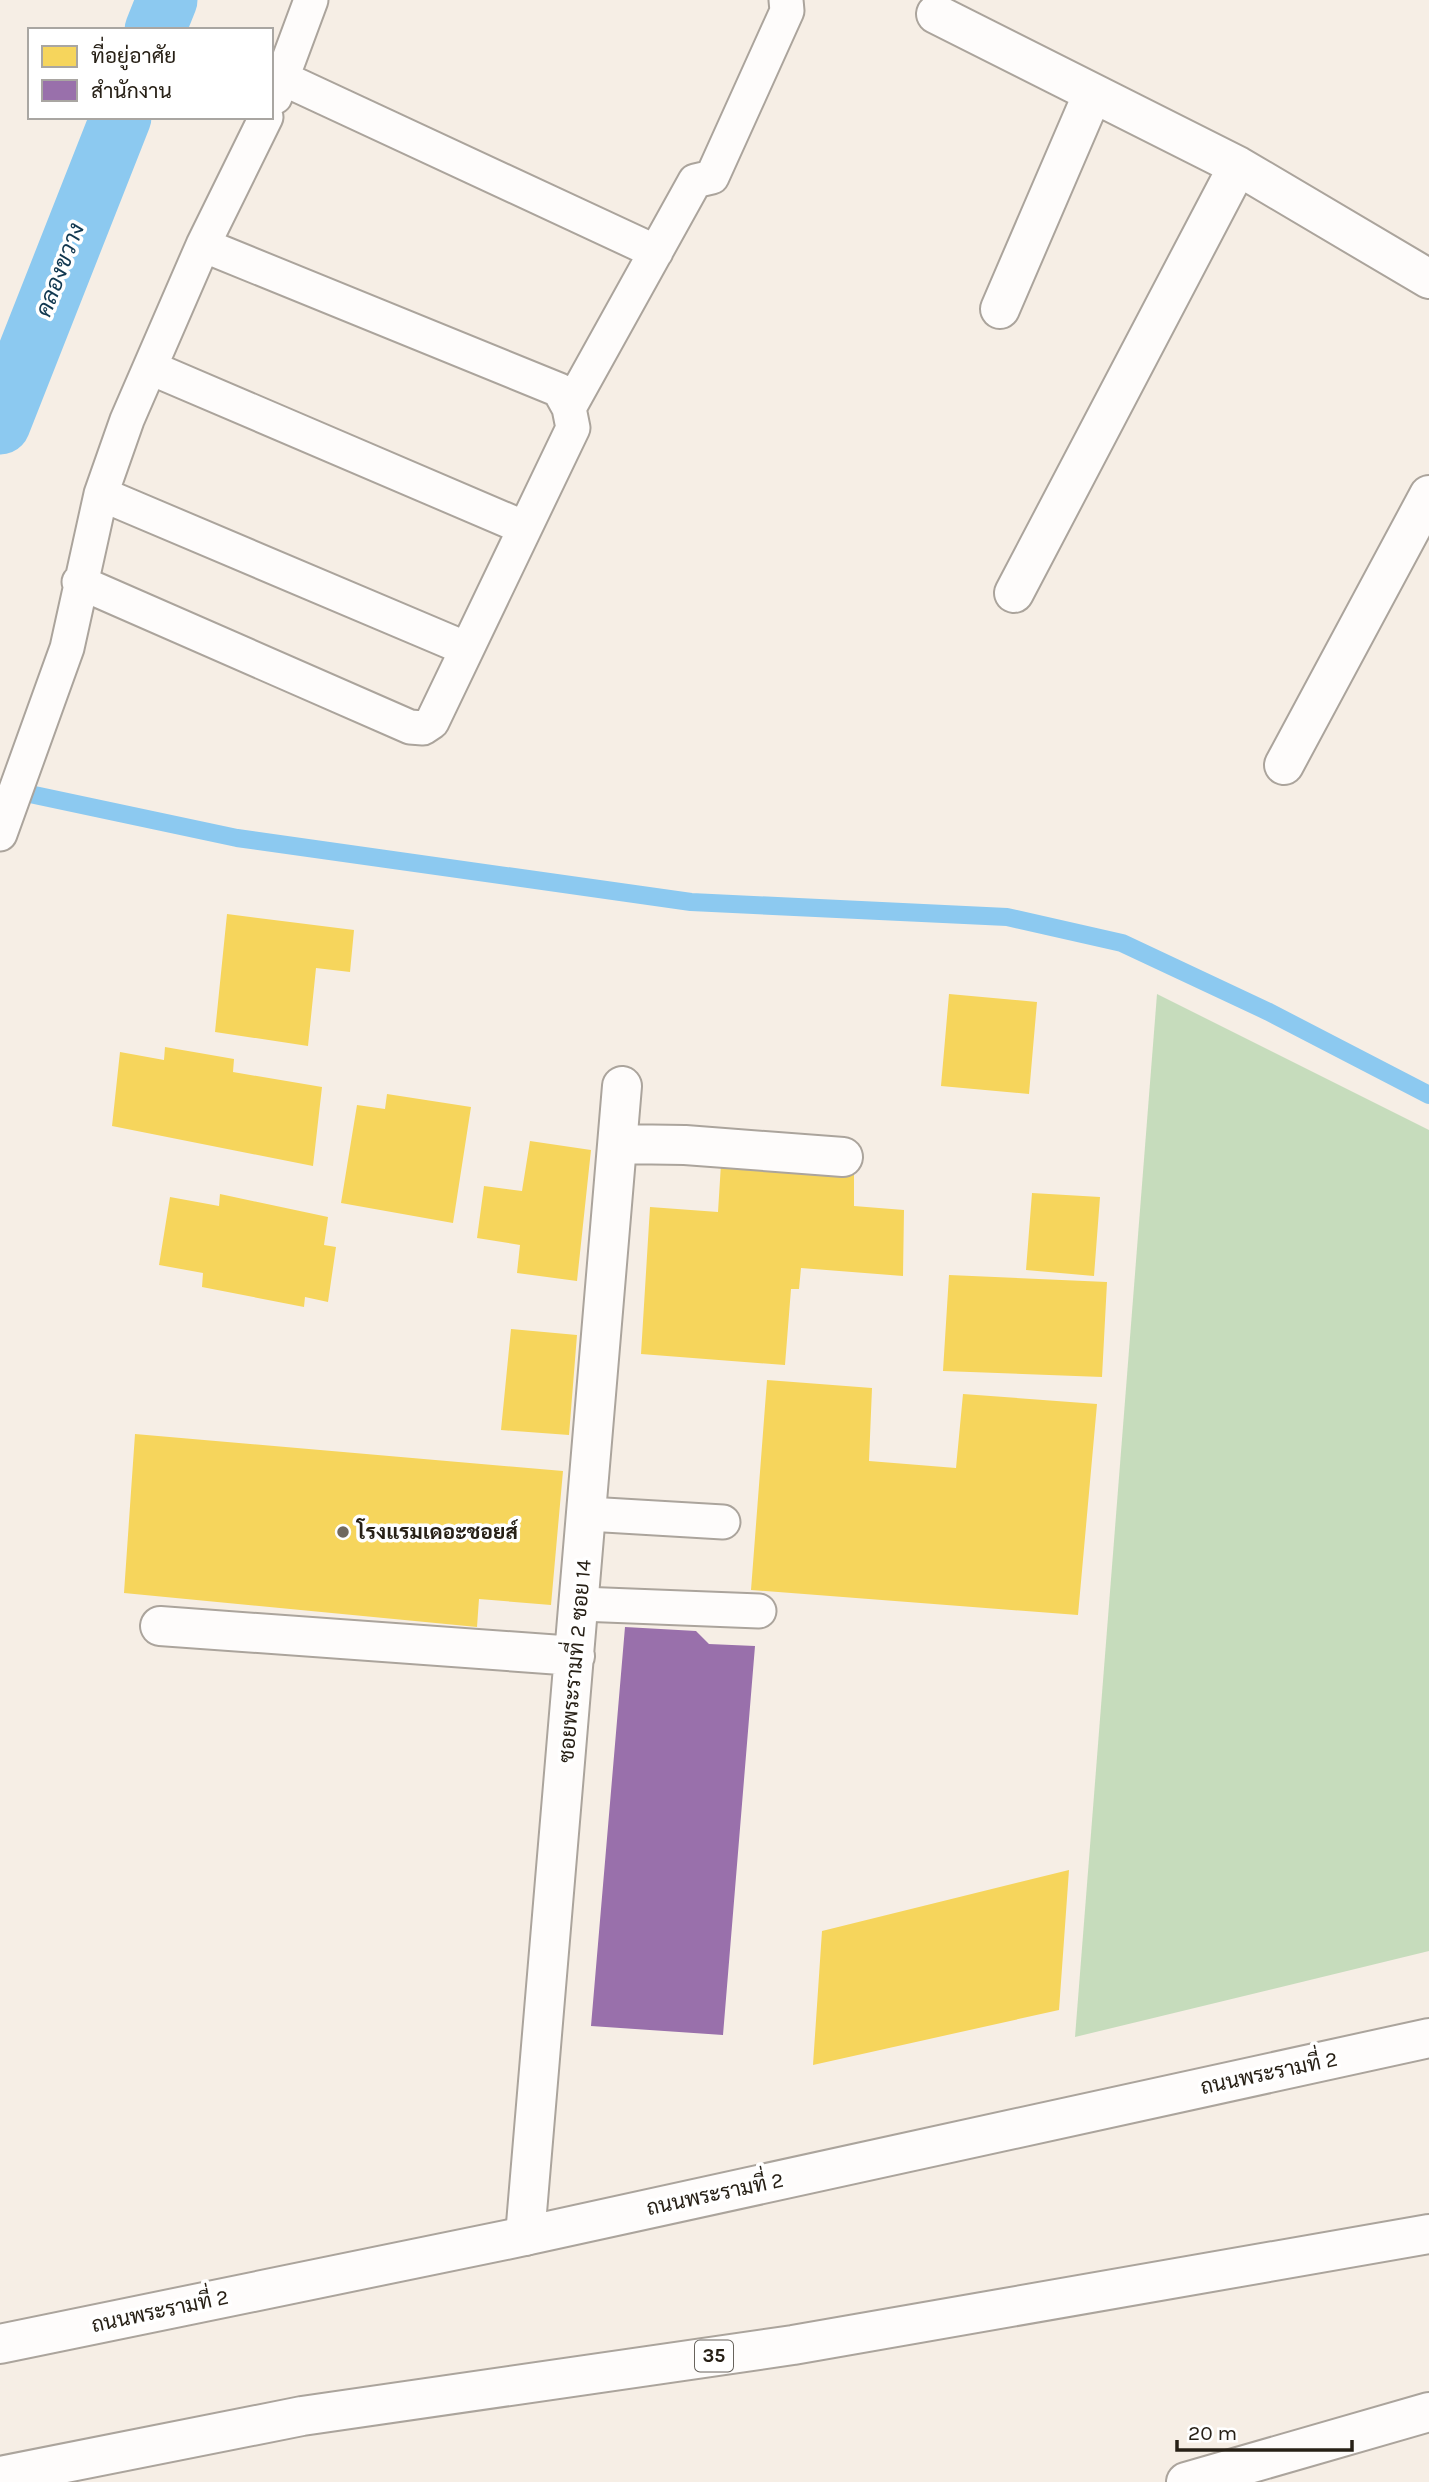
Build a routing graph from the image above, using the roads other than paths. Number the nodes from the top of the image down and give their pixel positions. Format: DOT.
graph roads {
  1 [pos="311,0"];
  2 [pos="786,0"];
  3 [pos="936,13"];
  4 [pos="278,92"];
  5 [pos="1093,93"];
  6 [pos="265,119"];
  7 [pos="1238,166"];
  8 [pos="203,245"];
  9 [pos="656,252"];
  10 [pos="1429,279"];
  11 [pos="1000,309"];
  12 [pos="151,368"];
  13 [pos="569,408"];
  14 [pos="101,494"];
  15 [pos="1429,495"];
  16 [pos="525,528"];
  17 [pos="79,582"];
  18 [pos="1014,593"];
  19 [pos="467,649"];
  20 [pos="1284,765"];
  21 [pos="0,834"];
  22 [pos="622,1086"];
  23 [pos="618,1144"];
  24 [pos="844,1157"];
  25 [pos="588,1514"];
  26 [pos="723,1522"];
  27 [pos="580,1604"];
  28 [pos="760,1611"];
  29 [pos="160,1626"];
  30 [pos="575,1656"];
  31 [pos="1429,2038"];
  32 [pos="1429,2234"];
  33 [pos="526,2236"];
  34 [pos="0,2344"];
  35 [pos="1429,2412"];
  36 [pos="0,2476"];
  37 [pos="1186,2482"];
  1 -- 4 [label="lane"];
  2 -- 9 [label="lane"];
  3 -- 5 [label="street"];
  4 -- 9 [label="lane"];
  5 -- 7 [label="street"];
  5 -- 11 [label="street"];
  6 -- 8 [label="lane"];
  7 -- 10 [label="street"];
  7 -- 18 [label="street"];
  8 -- 12 [label="lane"];
  8 -- 13 [label="lane"];
  9 -- 13 [label="lane"];
  12 -- 14 [label="lane"];
  12 -- 16 [label="lane"];
  13 -- 16 [label="lane"];
  14 -- 17 [label="lane"];
  14 -- 19 [label="lane"];
  15 -- 20 [label="street"];
  16 -- 19 [label="lane"];
  17 -- 19 [label="lane"];
  17 -- 21 [label="lane"];
  22 -- 23 [label="street, ซอยพระรามที่ 2 ซอย 14"];
  23 -- 24 [label="street"];
  23 -- 25 [label="street, ซอยพระรามที่ 2 ซอย 14"];
  25 -- 26 [label="lane"];
  25 -- 27 [label="street, ซอยพระรามที่ 2 ซอย 14"];
  27 -- 28 [label="lane"];
  27 -- 30 [label="street, ซอยพระรามที่ 2 ซอย 14"];
  29 -- 30 [label="street"];
  30 -- 33 [label="street, ซอยพระรามที่ 2 ซอย 14"];
  31 -- 33 [label="street, ถนนพระรามที่ 2"];
  32 -- 36 [label="street, 35"];
  33 -- 34 [label="street, ถนนพระรามที่ 2"];
  35 -- 37 [label="street"];
}
